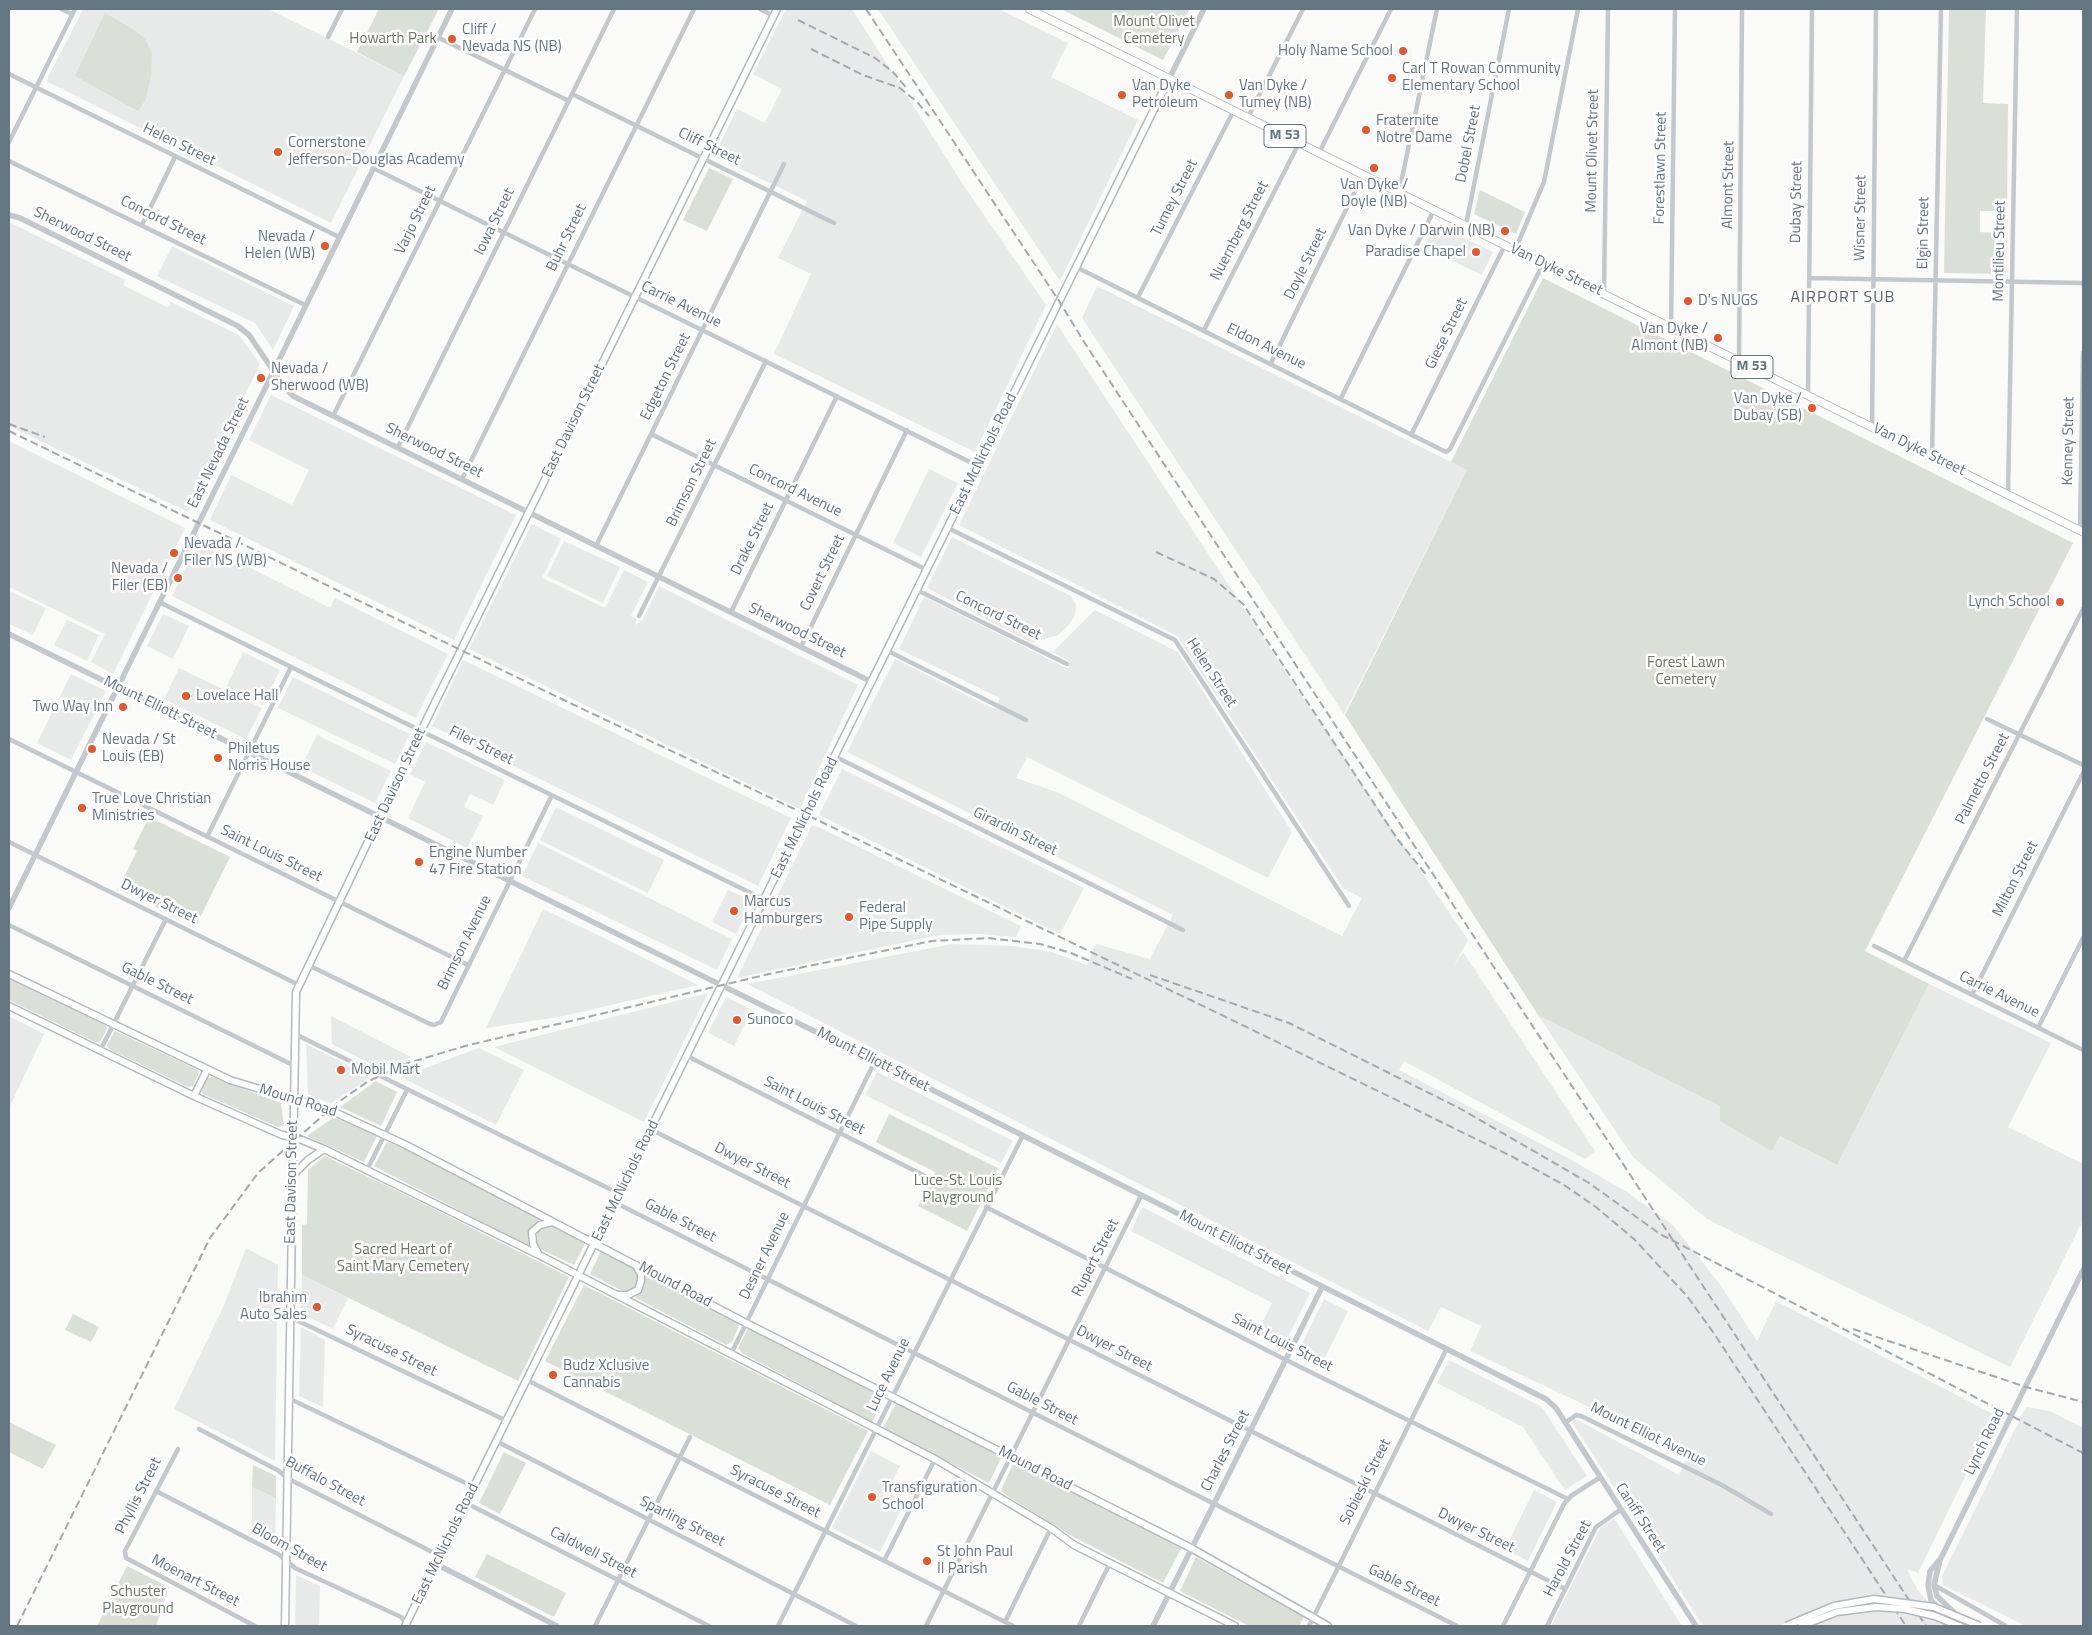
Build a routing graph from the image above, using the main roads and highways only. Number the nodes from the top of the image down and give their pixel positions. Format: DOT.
graph roads {
  1 [pos="777,9"];
  2 [pos="1029,9"];
  3 [pos="1169,79"];
  4 [pos="2082,531"];
  5 [pos="9,974"];
  6 [pos="9,1006"];
  7 [pos="207,1070"];
  8 [pos="194,1096"];
  9 [pos="293,1099"];
  10 [pos="292,1136"];
  11 [pos="324,1149"];
  12 [pos="293,1175"];
  13 [pos="553,1222"];
  14 [pos="595,1244"];
  15 [pos="539,1255"];
  16 [pos="635,1264"];
  17 [pos="580,1276"];
  18 [pos="614,1294"];
  19 [pos="407,1625"];
  20 [pos="285,1626"];
  21 [pos="1234,1626"];
  22 [pos="1328,1626"];
  23 [pos="1786,1626"];
  24 [pos="1801,1626"];
  25 [pos="1959,1626"];
  26 [pos="1980,1626"];
  1 -- 9 [label="main road, East Davison Street"];
  2 -- 3 [label="main road, Van Dyke Street / M 53"];
  3 -- 4 [label="main road, Van Dyke Street / M 53"];
  3 -- 14 [label="main road, East McNichols Road"];
  5 -- 7 [label="main road, Mound Road"];
  6 -- 8 [label="main road"];
  7 -- 8 [label="main road"];
  7 -- 9 [label="main road, Mound Road"];
  8 -- 10 [label="main road"];
  9 -- 10 [label="main road, East Davison Street"];
  9 -- 13 [label="main road, Mound Road"];
  10 -- 11 [label="main road"];
  10 -- 12 [label="main road, East Davison Street"];
  11 -- 12 [label="main road"];
  11 -- 15 [label="main road"];
  12 -- 20 [label="main road, East Davison Street"];
  13 -- 14 [label="main road, Mound Road"];
  13 -- 15 [label="main road"];
  14 -- 16 [label="main road, Mound Road"];
  14 -- 17 [label="main road, East McNichols Road"];
  15 -- 17 [label="main road"];
  16 -- 18 [label="main road"];
  16 -- 22 [label="main road, Mound Road"];
  17 -- 18 [label="main road"];
  17 -- 19 [label="main road, East McNichols Road"];
  18 -- 21 [label="main road"];
  23 -- 26 [label="main road, bridge"];
  24 -- 25 [label="main road, bridge"];
}
